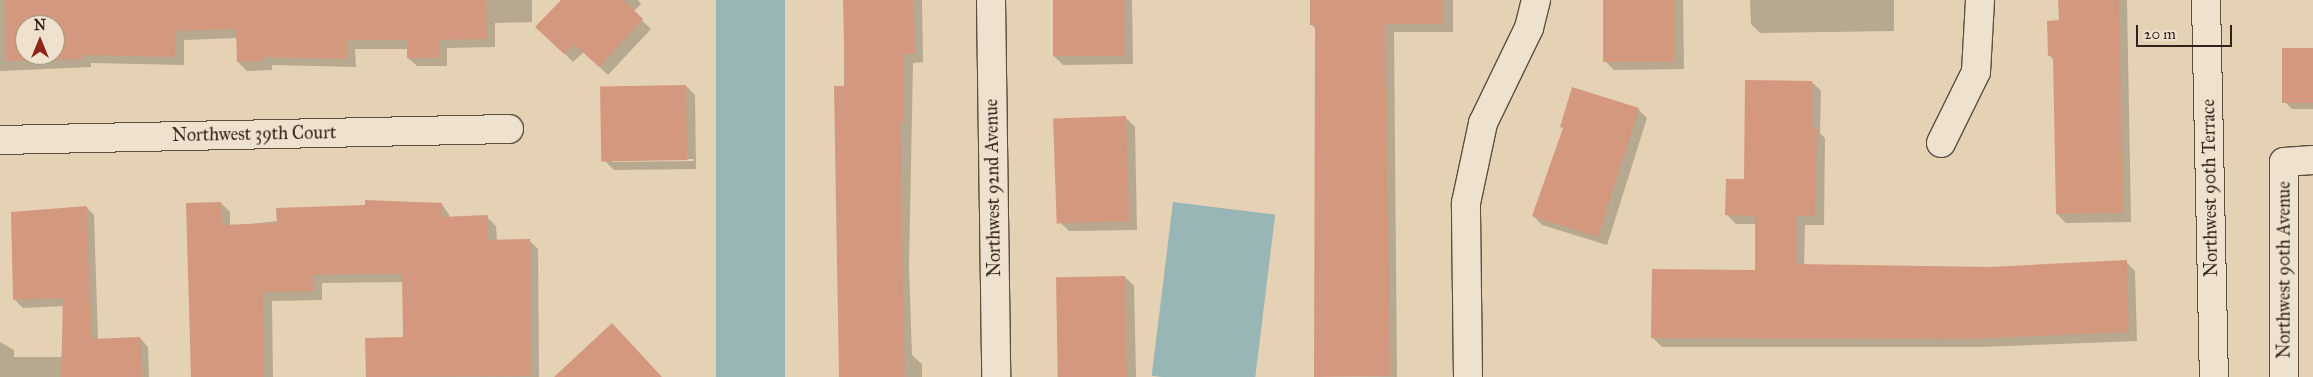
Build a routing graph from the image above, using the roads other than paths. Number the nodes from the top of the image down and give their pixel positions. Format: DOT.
graph roads {
  1 [pos="991,0"];
  2 [pos="1536,0"];
  3 [pos="1980,0"];
  4 [pos="2206,0"];
  5 [pos="509,129"];
  6 [pos="0,140"];
  7 [pos="1941,143"];
  8 [pos="2313,160"];
  9 [pos="996,377"];
  10 [pos="1468,377"];
  11 [pos="2214,377"];
  12 [pos="2284,377"];
  1 -- 9 [label="street, Northwest 92nd Avenue"];
  2 -- 10 [label="street"];
  3 -- 7 [label="street"];
  4 -- 11 [label="street, Northwest 90th Terrace"];
  5 -- 6 [label="street, Northwest 39th Court"];
  8 -- 12 [label="street, Northwest 90th Avenue"];
}
